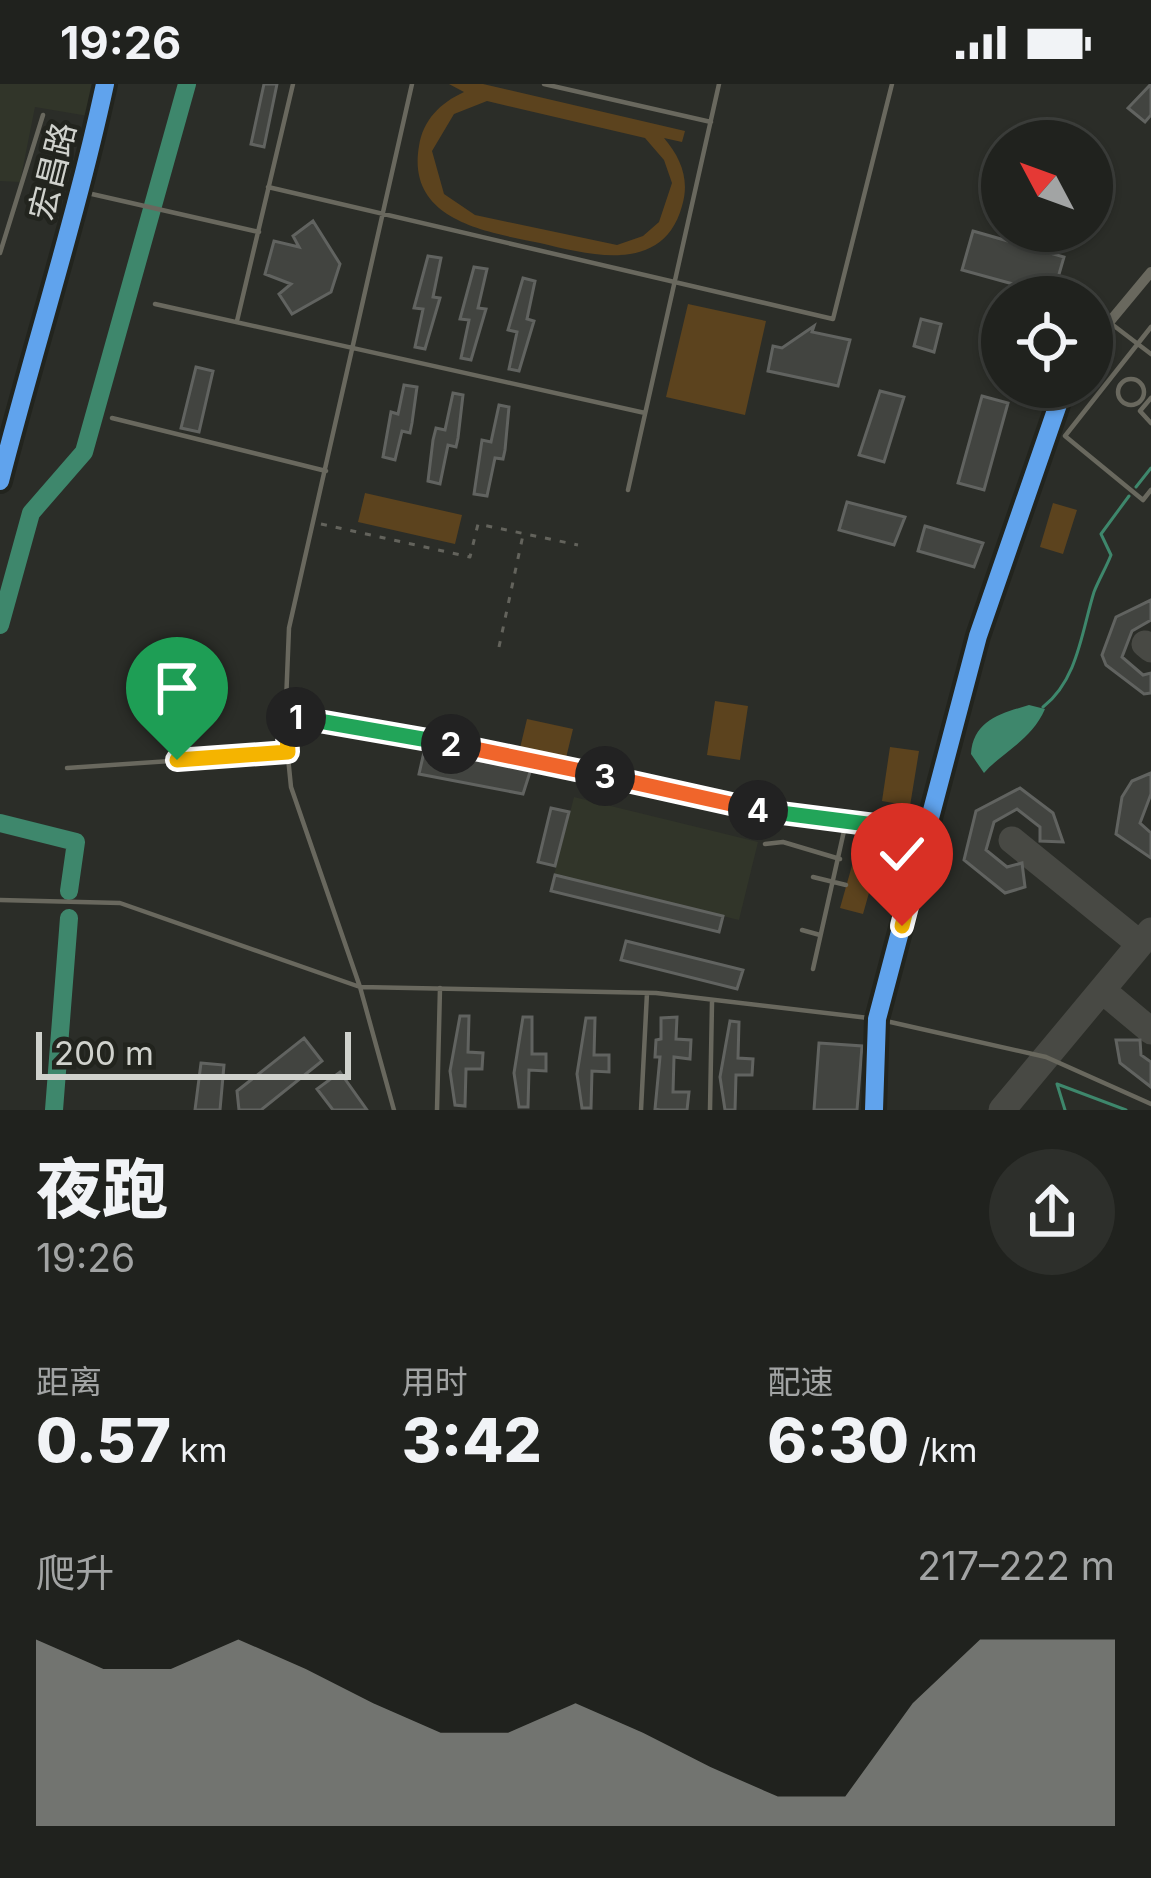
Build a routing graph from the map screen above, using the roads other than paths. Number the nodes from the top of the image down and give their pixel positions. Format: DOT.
graph roads {
  1 [pos="105,84"];
  2 [pos="293,84"];
  3 [pos="412,84"];
  4 [pos="544,84"];
  5 [pos="719,84"];
  6 [pos="892,84"];
  7 [pos="43,115"];
  8 [pos="711,122"];
  9 [pos="268,187"];
  10 [pos="83,192"];
  11 [pos="384,214"];
  12 [pos="259,232"];
  13 [pos="0,253"];
  14 [pos="1151,272"];
  15 [pos="675,282"];
  16 [pos="155,304"];
  17 [pos="1113,317"];
  18 [pos="237,321"];
  19 [pos="1113,325"];
  20 [pos="1151,327"];
  21 [pos="1137,344"];
  22 [pos="354,346"];
  23 [pos="1151,354"];
  24 [pos="1113,375"];
  25 [pos="1113,377"];
  26 [pos="1122,384"];
  27 [pos="1143,401"];
  28 [pos="1057,408"];
  29 [pos="1087,408"];
  30 [pos="645,413"];
  31 [pos="112,418"];
  32 [pos="1151,423"];
  33 [pos="326,471"];
  34 [pos="0,481"];
  35 [pos="628,490"];
  36 [pos="1151,490"];
  37 [pos="1143,500"];
  38 [pos="1151,506"];
  39 [pos="286,716"];
  40 [pos="288,752"];
  41 [pos="67,768"];
  42 [pos="846,822"];
  43 [pos="926,832"];
  44 [pos="765,844"];
  45 [pos="840,859"];
  46 [pos="813,877"];
  47 [pos="835,883"];
  48 [pos="846,886"];
  49 [pos="0,900"];
  50 [pos="802,930"];
  51 [pos="820,935"];
  52 [pos="814,969"];
  53 [pos="360,986"];
  54 [pos="440,988"];
  55 [pos="647,993"];
  56 [pos="712,999"];
  57 [pos="877,1019"];
  58 [pos="1151,1103"];
  59 [pos="394,1110"];
  60 [pos="437,1110"];
  61 [pos="641,1110"];
  62 [pos="710,1110"];
  63 [pos="874,1110"];
  1 -- 10 [label="street, 宏昌路"];
  2 -- 9 [label="lane"];
  3 -- 11 [label="lane"];
  4 -- 8 [label="lane"];
  5 -- 8 [label="lane"];
  6 -- 15 [label="lane"];
  7 -- 13 [label="lane"];
  8 -- 15 [label="lane"];
  9 -- 11 [label="lane"];
  9 -- 12 [label="lane"];
  10 -- 12 [label="lane"];
  10 -- 34 [label="street, 宏昌路"];
  11 -- 15 [label="lane"];
  11 -- 22 [label="lane"];
  12 -- 18 [label="lane"];
  14 -- 17 [label="street"];
  15 -- 30 [label="lane"];
  16 -- 18 [label="lane"];
  18 -- 22 [label="lane"];
  19 -- 21 [label="lane"];
  20 -- 21 [label="lane"];
  21 -- 23 [label="lane"];
  21 -- 24 [label="lane"];
  22 -- 30 [label="lane"];
  22 -- 33 [label="lane"];
  25 -- 26 [label="lane"];
  26 -- 27 [label="lane"];
  26 -- 27 [label="lane"];
  27 -- 32 [label="lane"];
  28 -- 43 [label="street"];
  29 -- 37 [label="lane"];
  30 -- 35 [label="lane"];
  31 -- 33 [label="lane"];
  33 -- 39 [label="lane"];
  36 -- 37 [label="lane"];
  37 -- 38 [label="lane"];
  39 -- 40 [label="lane"];
  39 -- 42 [label="lane"];
  40 -- 41 [label="lane"];
  40 -- 53 [label="lane"];
  42 -- 43 [label="lane"];
  42 -- 45 [label="lane"];
  43 -- 57 [label="street"];
  44 -- 45 [label="lane"];
  45 -- 47 [label="lane"];
  46 -- 47 [label="lane"];
  47 -- 48 [label="lane"];
  47 -- 51 [label="lane"];
  49 -- 53 [label="lane"];
  50 -- 51 [label="lane"];
  51 -- 52 [label="lane"];
  53 -- 54 [label="lane"];
  53 -- 59 [label="lane"];
  54 -- 55 [label="lane"];
  54 -- 60 [label="lane"];
  55 -- 56 [label="lane"];
  55 -- 61 [label="lane"];
  56 -- 57 [label="lane"];
  56 -- 62 [label="lane"];
  57 -- 58 [label="lane"];
  57 -- 63 [label="street"];
}
